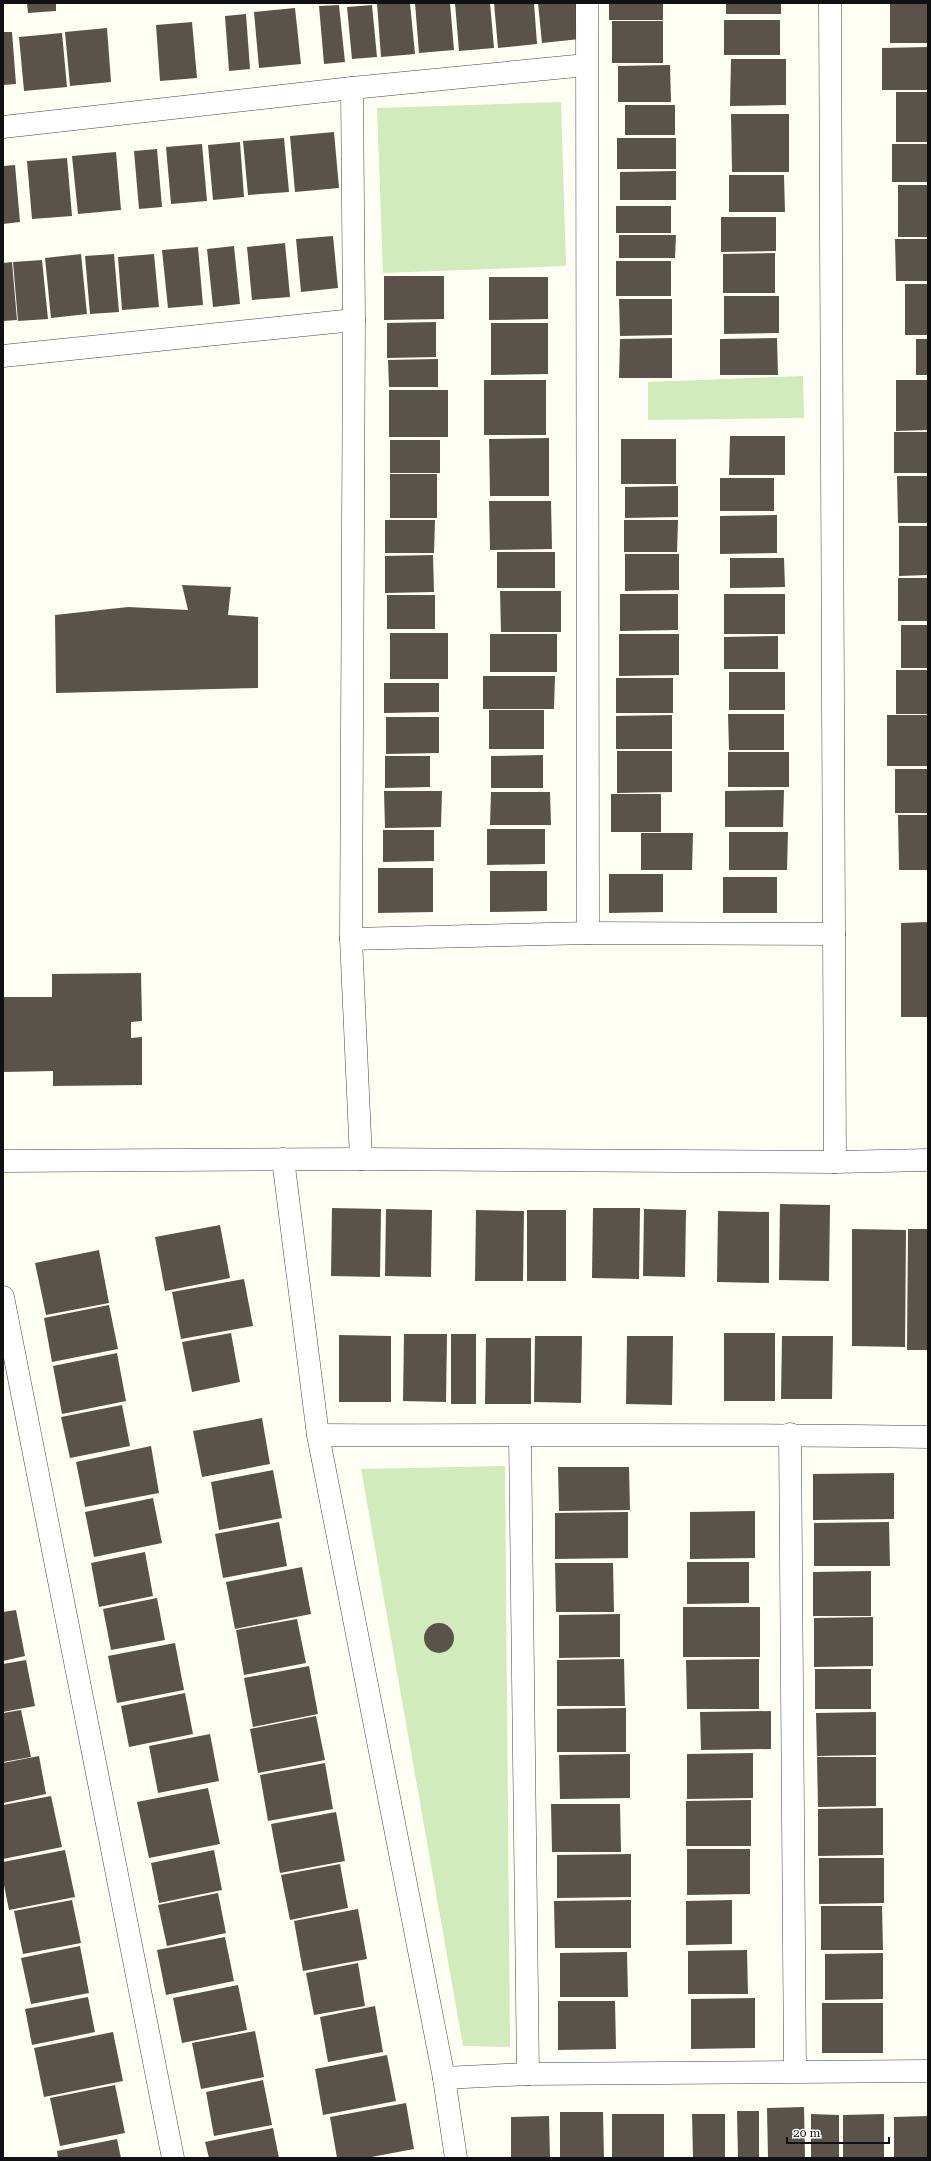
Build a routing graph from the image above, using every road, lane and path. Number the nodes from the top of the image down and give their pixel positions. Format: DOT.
graph roads {
  1 [pos="587,3"];
  2 [pos="830,3"];
  3 [pos="586,65"];
  4 [pos="352,88"];
  5 [pos="3,127"];
  6 [pos="354,320"];
  7 [pos="3,356"];
  8 [pos="588,933"];
  9 [pos="834,934"];
  10 [pos="351,939"];
  11 [pos="283,1159"];
  12 [pos="361,1159"];
  13 [pos="3,1160"];
  14 [pos="928,1160"];
  15 [pos="835,1162"];
  16 [pos="3,1297"];
  17 [pos="790,1434"];
  18 [pos="318,1435"];
  19 [pos="520,1436"];
  20 [pos="928,1437"];
  21 [pos="795,2071"];
  22 [pos="928,2071"];
  23 [pos="528,2074"];
  24 [pos="444,2078"];
  25 [pos="173,2158"];
  26 [pos="456,2158"];
  1 -- 3 [label="street"];
  2 -- 9 [label="street"];
  3 -- 4 [label="street"];
  3 -- 8 [label="street"];
  4 -- 5 [label="street"];
  4 -- 6 [label="street"];
  6 -- 7 [label="street"];
  6 -- 10 [label="street"];
  8 -- 9 [label="street"];
  8 -- 10 [label="street"];
  9 -- 15 [label="street"];
  10 -- 12 [label="street"];
  11 -- 12 [label="street"];
  11 -- 13 [label="street"];
  11 -- 18 [label="street"];
  12 -- 15 [label="street"];
  14 -- 15 [label="street"];
  16 -- 25 [label="street"];
  17 -- 19 [label="street"];
  17 -- 20 [label="street"];
  17 -- 21 [label="street"];
  18 -- 19 [label="street"];
  18 -- 24 [label="street"];
  19 -- 23 [label="street"];
  21 -- 22 [label="street"];
  21 -- 23 [label="street"];
  23 -- 24 [label="street"];
  24 -- 26 [label="street"];
}
